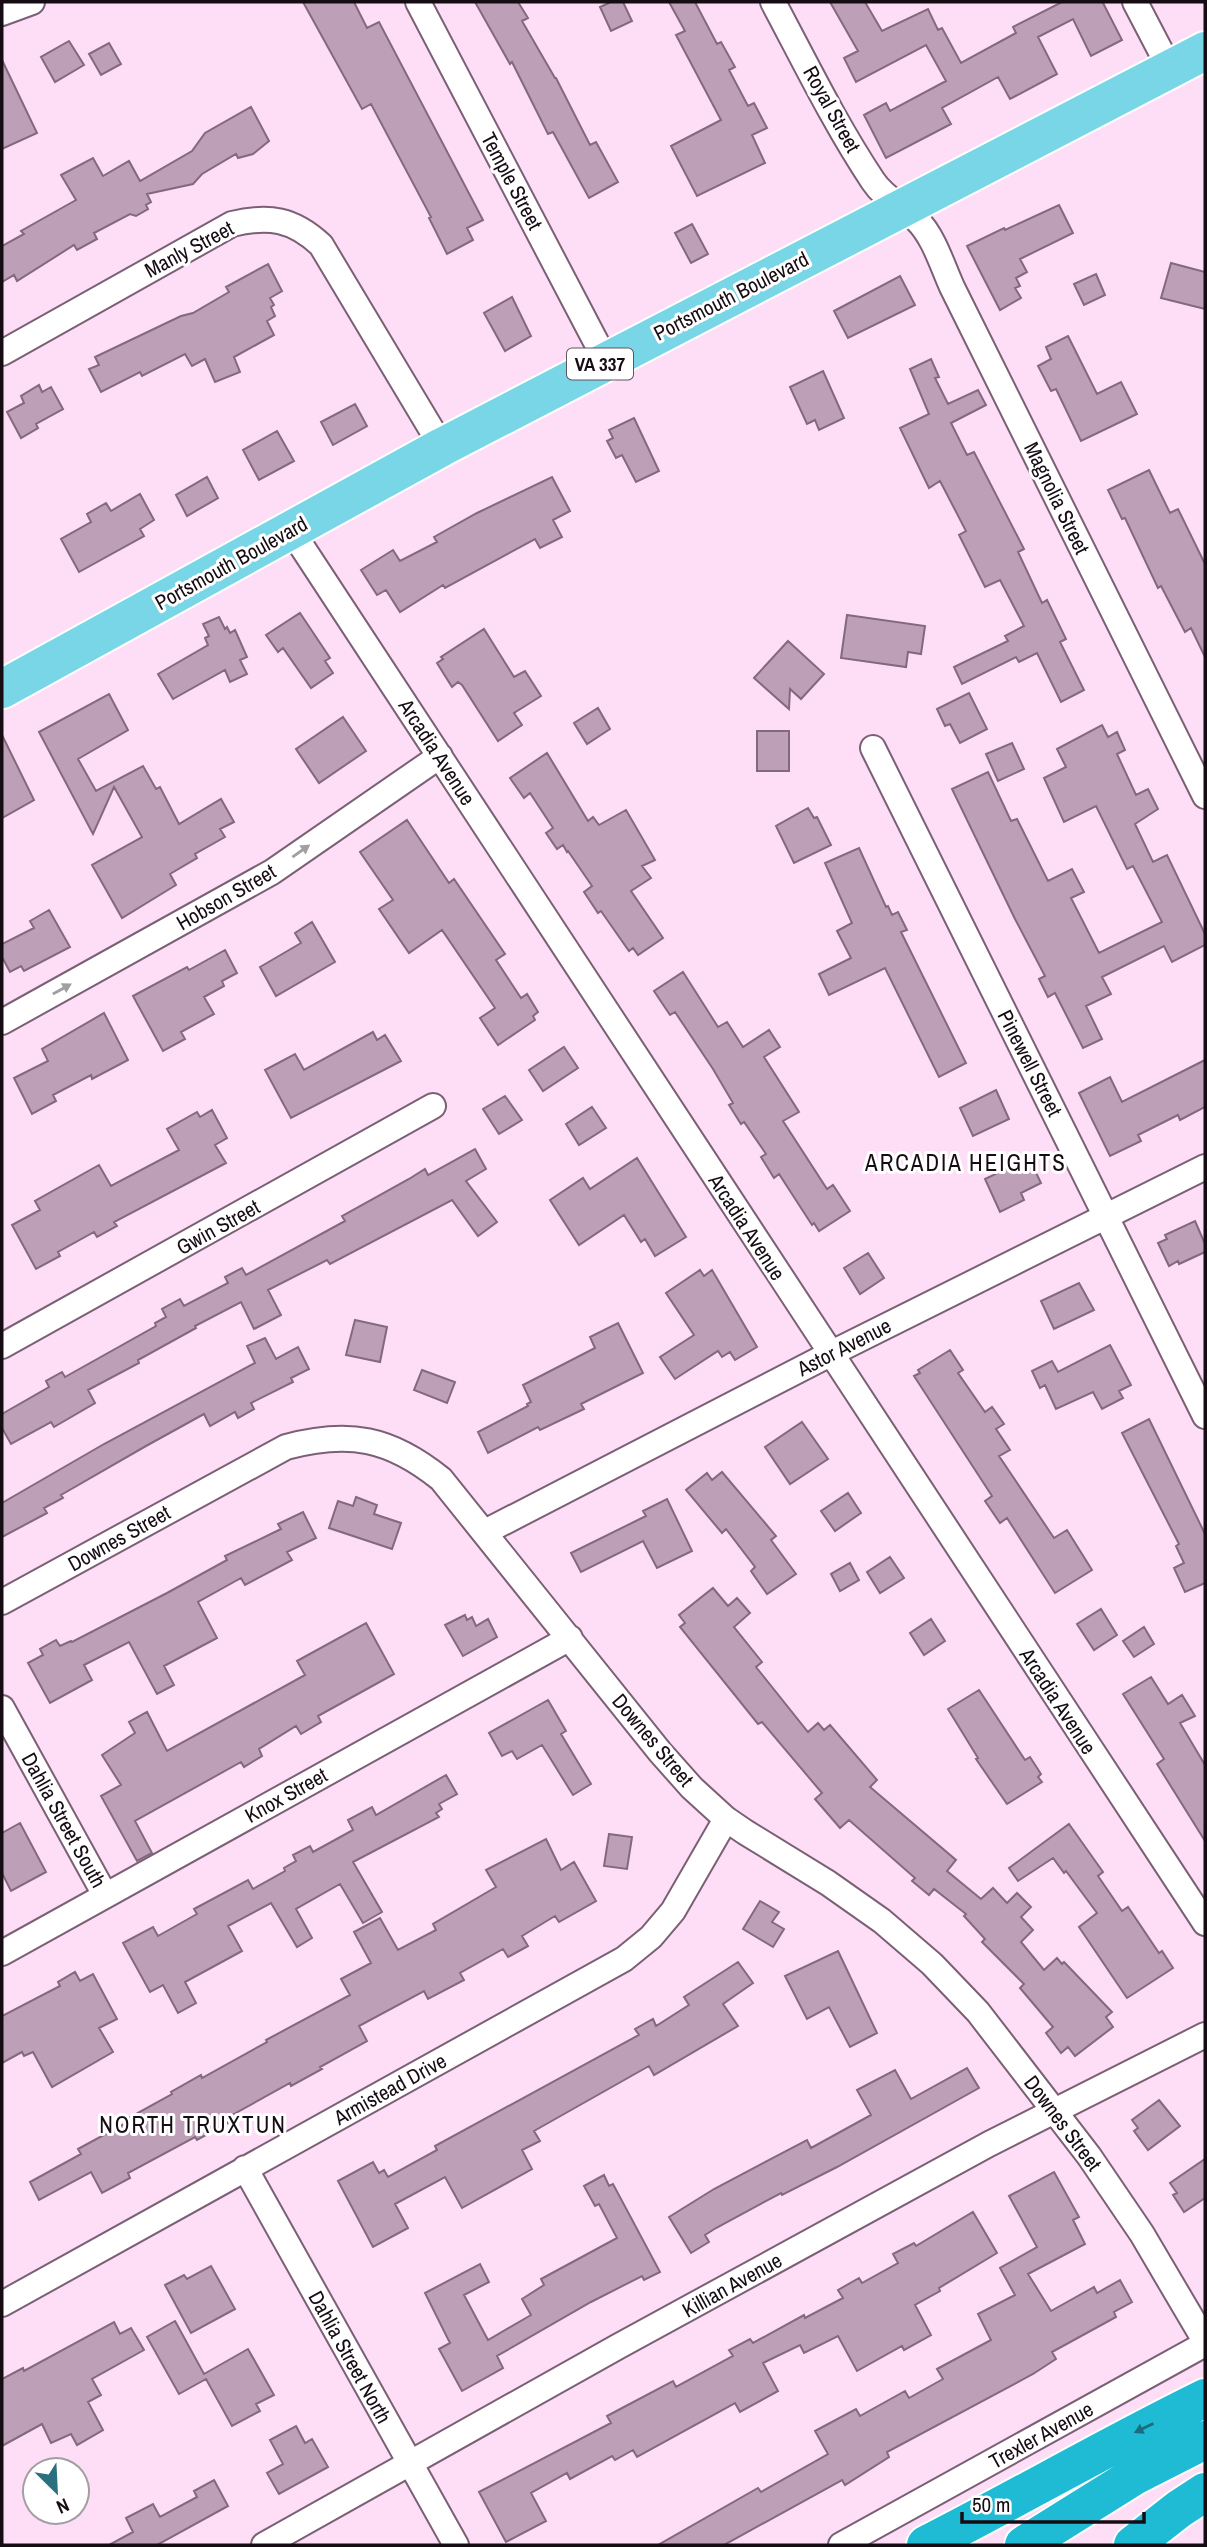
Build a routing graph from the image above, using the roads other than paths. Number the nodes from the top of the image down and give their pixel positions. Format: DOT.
graph roads {
  1 [pos="32,2"];
  2 [pos="418,2"];
  3 [pos="773,2"];
  4 [pos="1135,2"];
  5 [pos="2,13"];
  6 [pos="1205,51"];
  7 [pos="1170,69"];
  8 [pos="900,208"];
  9 [pos="2,353"];
  10 [pos="607,361"];
  11 [pos="442,447"];
  12 [pos="291,530"];
  13 [pos="2,689"];
  14 [pos="873,748"];
  15 [pos="440,756"];
  16 [pos="1205,796"];
  17 [pos="2,1022"];
  18 [pos="432,1105"];
  19 [pos="1205,1167"];
  20 [pos="1106,1215"];
  21 [pos="2,1346"];
  22 [pos="830,1354"];
  23 [pos="1205,1416"];
  24 [pos="485,1532"];
  25 [pos="2,1602"];
  26 [pos="570,1638"];
  27 [pos="2,1708"];
  28 [pos="726,1819"];
  29 [pos="105,1895"];
  30 [pos="1205,1923"];
  31 [pos="2,1953"];
  32 [pos="1205,2035"];
  33 [pos="1055,2110"];
  34 [pos="245,2168"];
  35 [pos="2,2304"];
  36 [pos="1205,2343"];
  37 [pos="1205,2398"];
  38 [pos="1205,2440"];
  39 [pos="410,2464"];
  40 [pos="1205,2492"];
  41 [pos="264,2545"];
  42 [pos="456,2545"];
  43 [pos="841,2545"];
  44 [pos="926,2545"];
  45 [pos="1024,2545"];
  46 [pos="1133,2545"];
  1 -- 5 [label="street"];
  2 -- 10 [label="street, Temple Street"];
  3 -- 8 [label="street, Royal Street"];
  4 -- 7 [label="street"];
  6 -- 7 [label="main road, Portsmouth Boulevard / VA 337"];
  7 -- 8 [label="main road, Portsmouth Boulevard / VA 337"];
  8 -- 10 [label="main road, Portsmouth Boulevard / VA 337"];
  8 -- 16 [label="street, Magnolia Street"];
  9 -- 11 [label="street, Manly Street"];
  10 -- 11 [label="main road, Portsmouth Boulevard / VA 337"];
  11 -- 12 [label="main road, Portsmouth Boulevard / VA 337"];
  12 -- 13 [label="main road, Portsmouth Boulevard / VA 337"];
  12 -- 15 [label="street, Arcadia Avenue"];
  14 -- 20 [label="street, Pinewell Street"];
  17 -- 15 [label="street, Hobson Street, one-way"];
  15 -- 22 [label="street, Arcadia Avenue"];
  18 -- 21 [label="street, Gwin Street"];
  19 -- 20 [label="street, Astor Avenue"];
  20 -- 22 [label="street, Astor Avenue"];
  20 -- 23 [label="street, Pinewell Street"];
  22 -- 24 [label="street, Astor Avenue"];
  22 -- 30 [label="street, Arcadia Avenue"];
  24 -- 25 [label="street, Downes Street"];
  24 -- 26 [label="street, Downes Street"];
  26 -- 28 [label="street, Downes Street"];
  26 -- 29 [label="street, Knox Street"];
  27 -- 29 [label="street, Dahlia Street South"];
  28 -- 33 [label="street, Downes Street"];
  28 -- 34 [label="street, Armistead Drive"];
  29 -- 31 [label="street, Knox Street"];
  32 -- 33 [label="street, Killian Avenue"];
  33 -- 36 [label="street, Downes Street"];
  33 -- 39 [label="street, Killian Avenue"];
  34 -- 35 [label="street, Armistead Drive"];
  34 -- 39 [label="street, Dahlia Street North"];
  36 -- 43 [label="street, Trexler Avenue"];
  37 -- 44 [label="highway, one-way"];
  38 -- 45 [label="highway"];
  39 -- 41 [label="street, Killian Avenue"];
  39 -- 42 [label="street, Dahlia Street North"];
  40 -- 46 [label="highway"];
}
